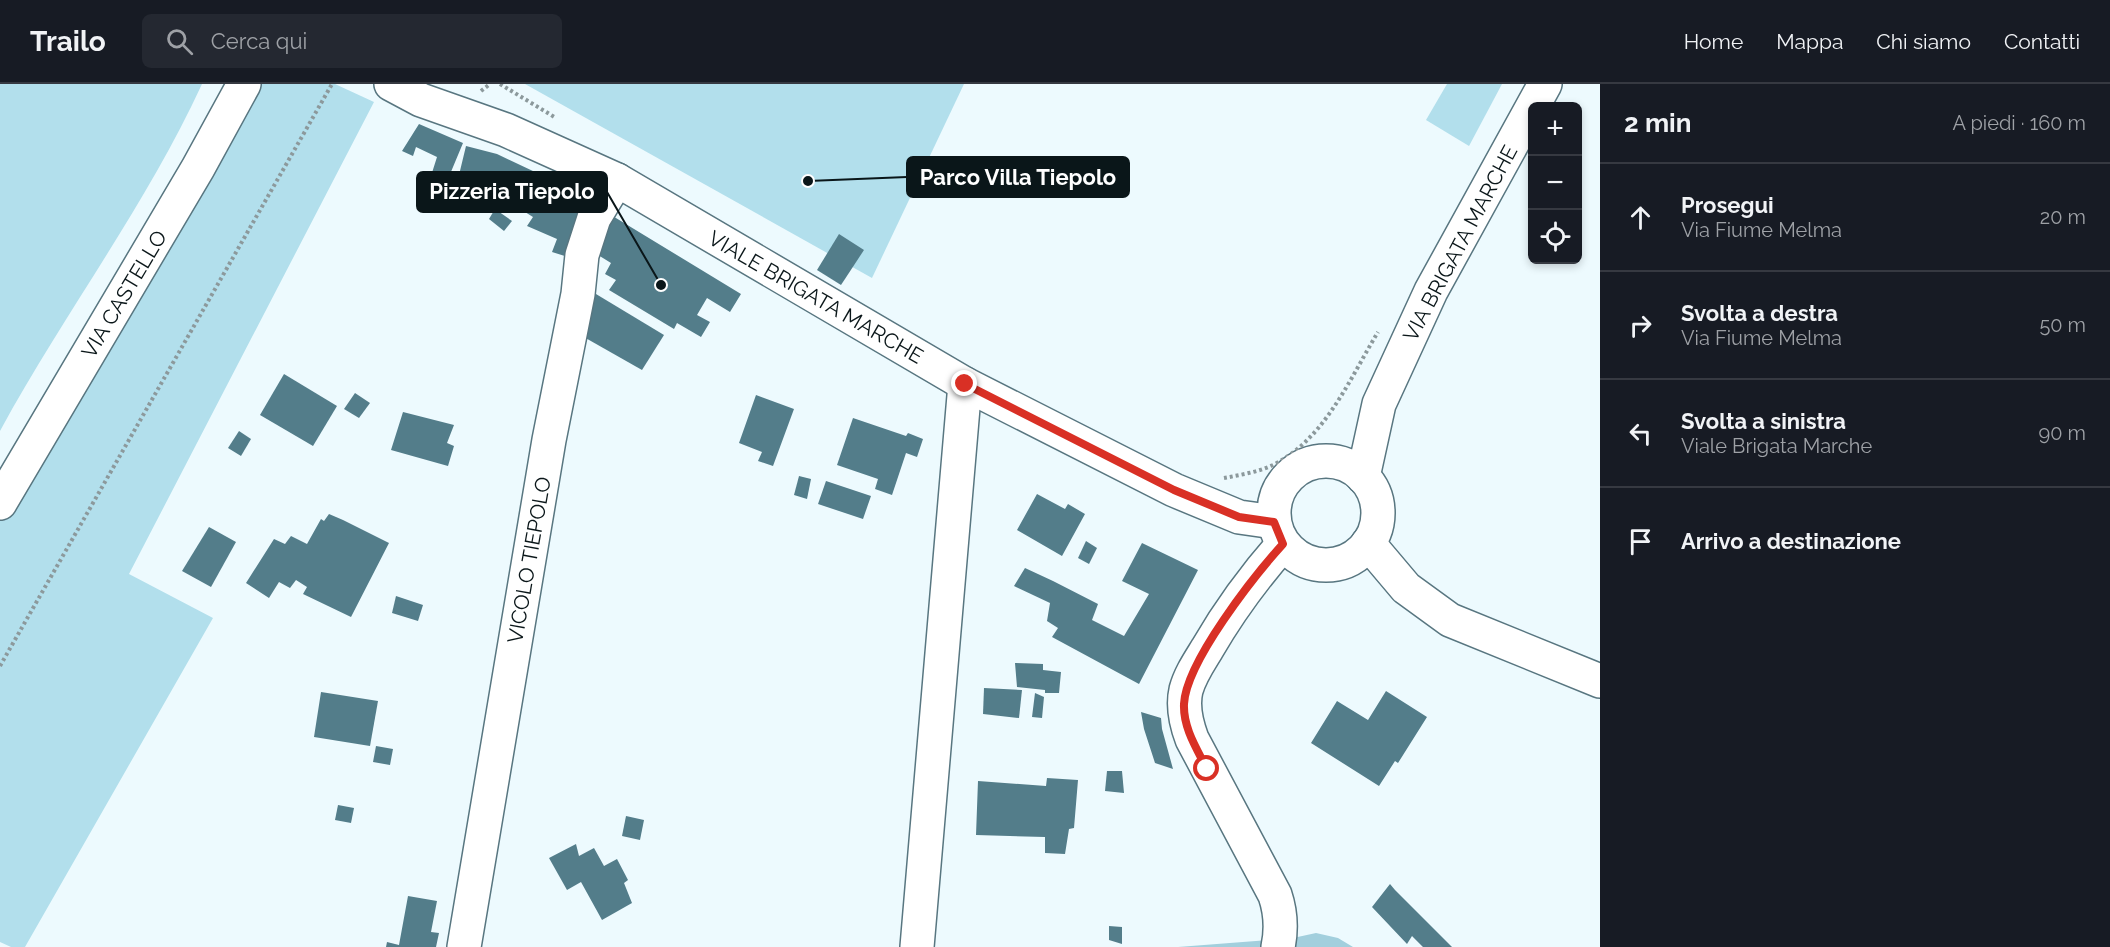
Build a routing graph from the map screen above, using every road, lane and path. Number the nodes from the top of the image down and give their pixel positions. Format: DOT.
graph roads {
  1 [pos="244,84"];
  2 [pos="332,84"];
  3 [pos="391,84"];
  4 [pos="500,84"];
  5 [pos="1545,84"];
  6 [pos="560,120"];
  7 [pos="617,180"];
  8 [pos="1383,323"];
  9 [pos="965,384"];
  10 [pos="1379,404"];
  11 [pos="1325,461"];
  12 [pos="1363,477"];
  13 [pos="1217,479"];
  14 [pos="0,503"];
  15 [pos="1279,519"];
  16 [pos="1368,543"];
  17 [pos="1325,564"];
  18 [pos="1256,574"];
  19 [pos="1406,588"];
  20 [pos="0,666"];
  21 [pos="1600,681"];
  22 [pos="1279,943"];
  23 [pos="464,947"];
  24 [pos="917,947"];
  1 -- 14 [label="street, VIA CASTELLO"];
  2 -- 20 [label="path"];
  3 -- 7 [label="street, VIALE BRIGATA MARCHE"];
  4 -- 6 [label="path"];
  5 -- 10 [label="street, VIA BRIGATA MARCHE"];
  7 -- 9 [label="street, VIALE BRIGATA MARCHE"];
  7 -- 23 [label="street, VICOLO TIEPOLO"];
  8 -- 13 [label="path"];
  9 -- 15 [label="street, VIALE BRIGATA MARCHE"];
  9 -- 24 [label="street"];
  10 -- 11 [label="street, VIA BRIGATA MARCHE"];
  10 -- 12 [label="street, VIA BRIGATA MARCHE"];
  11 -- 12 [label="street"];
  11 -- 15 [label="street"];
  12 -- 16 [label="street"];
  15 -- 17 [label="street"];
  15 -- 18 [label="street"];
  16 -- 17 [label="street"];
  16 -- 19 [label="street"];
  17 -- 18 [label="street"];
  17 -- 19 [label="street"];
  18 -- 22 [label="street"];
  19 -- 21 [label="street"];
}
